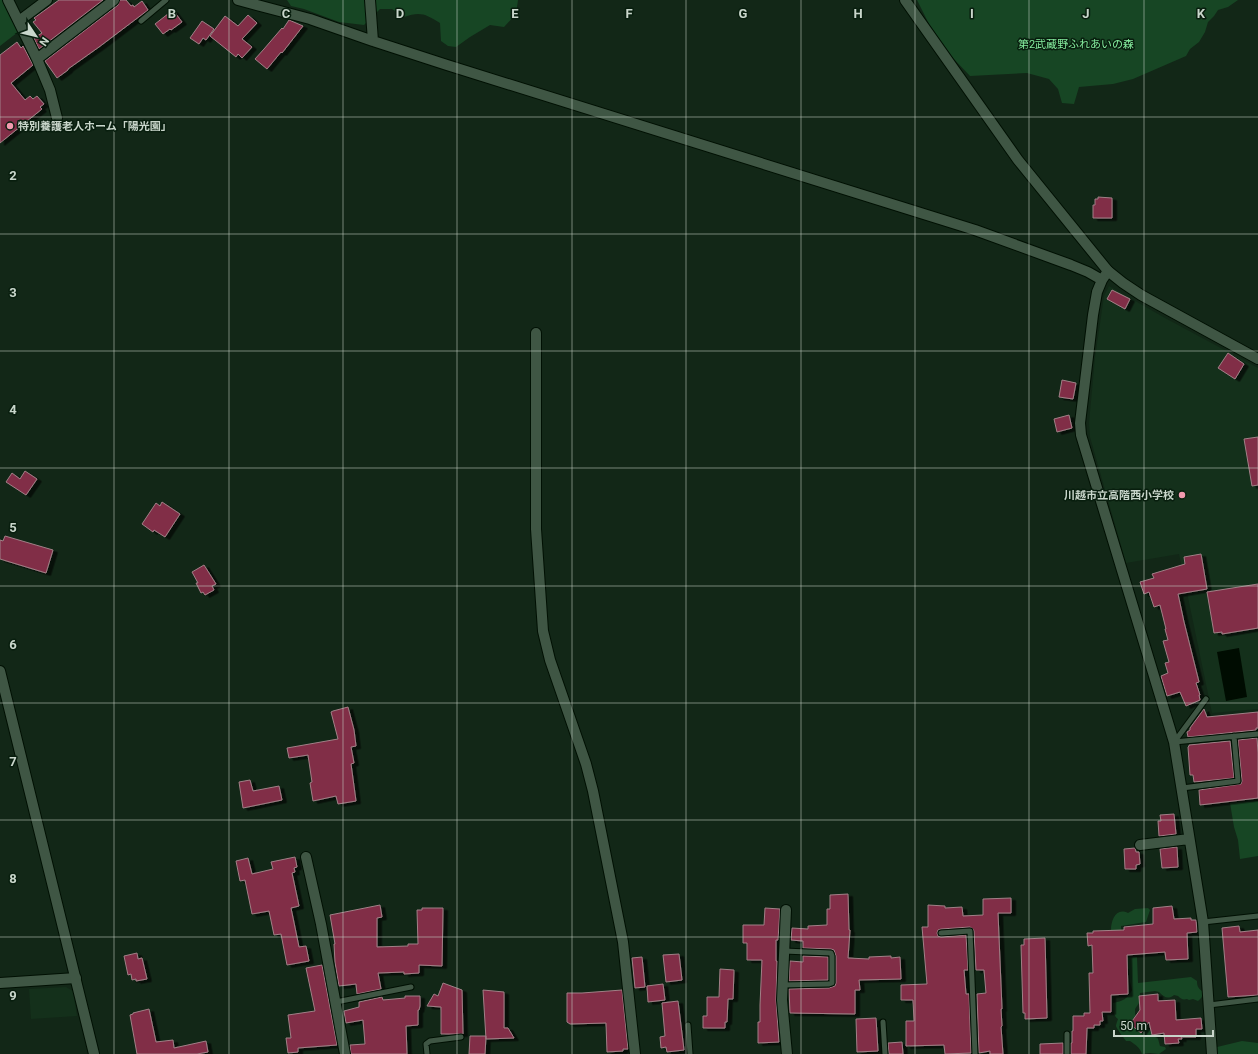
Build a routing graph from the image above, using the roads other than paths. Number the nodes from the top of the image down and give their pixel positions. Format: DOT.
graph roads {
  1 [pos="8,0"];
  2 [pos="47,0"];
  3 [pos="114,0"];
  4 [pos="166,0"];
  5 [pos="238,0"];
  6 [pos="370,0"];
  7 [pos="905,0"];
  8 [pos="19,21"];
  9 [pos="141,21"];
  10 [pos="373,41"];
  11 [pos="37,59"];
  12 [pos="57,118"];
  13 [pos="1105,275"];
  14 [pos="536,333"];
  15 [pos="1258,359"];
  16 [pos="0,671"];
  17 [pos="1206,699"];
  18 [pos="1258,734"];
  19 [pos="1234,736"];
  20 [pos="1174,742"];
  21 [pos="1182,788"];
  22 [pos="1189,839"];
  23 [pos="1140,844"];
  24 [pos="306,857"];
  25 [pos="786,910"];
  26 [pos="1258,916"];
  27 [pos="1203,922"];
  28 [pos="941,933"];
  29 [pos="784,951"];
  30 [pos="76,978"];
  31 [pos="0,983"];
  32 [pos="782,985"];
  33 [pos="411,987"];
  34 [pos="1258,999"];
  35 [pos="336,1002"];
  36 [pos="1209,1004"];
  37 [pos="883,1022"];
  38 [pos="688,1025"];
  39 [pos="1067,1034"];
  40 [pos="461,1037"];
  41 [pos="94,1054"];
  42 [pos="345,1054"];
  43 [pos="427,1054"];
  44 [pos="635,1054"];
  45 [pos="690,1054"];
  46 [pos="787,1054"];
  47 [pos="885,1054"];
  48 [pos="975,1054"];
  49 [pos="1066,1054"];
  50 [pos="1212,1054"];
  1 -- 8 [label="street"];
  2 -- 8 [label="street"];
  3 -- 11 [label="street"];
  4 -- 9 [label="lane"];
  5 -- 10 [label="street"];
  6 -- 10 [label="street"];
  7 -- 13 [label="street"];
  8 -- 11 [label="street"];
  10 -- 13 [label="street"];
  11 -- 12 [label="street"];
  13 -- 15 [label="street"];
  13 -- 20 [label="street"];
  14 -- 44 [label="street"];
  16 -- 30 [label="street"];
  17 -- 20 [label="lane"];
  18 -- 19 [label="lane"];
  19 -- 20 [label="lane"];
  19 -- 21 [label="lane"];
  20 -- 21 [label="street"];
  21 -- 22 [label="street"];
  22 -- 23 [label="street"];
  22 -- 27 [label="street"];
  24 -- 35 [label="street"];
  25 -- 29 [label="street"];
  26 -- 27 [label="lane"];
  27 -- 36 [label="street"];
  28 -- 48 [label="lane"];
  29 -- 32 [label="street"];
  29 -- 32 [label="lane"];
  30 -- 31 [label="street"];
  30 -- 41 [label="street"];
  32 -- 46 [label="street"];
  33 -- 35 [label="lane"];
  34 -- 36 [label="lane"];
  35 -- 42 [label="street"];
  36 -- 50 [label="street"];
  37 -- 47 [label="lane"];
  38 -- 45 [label="lane"];
  39 -- 49 [label="lane"];
  40 -- 43 [label="lane"];
}
